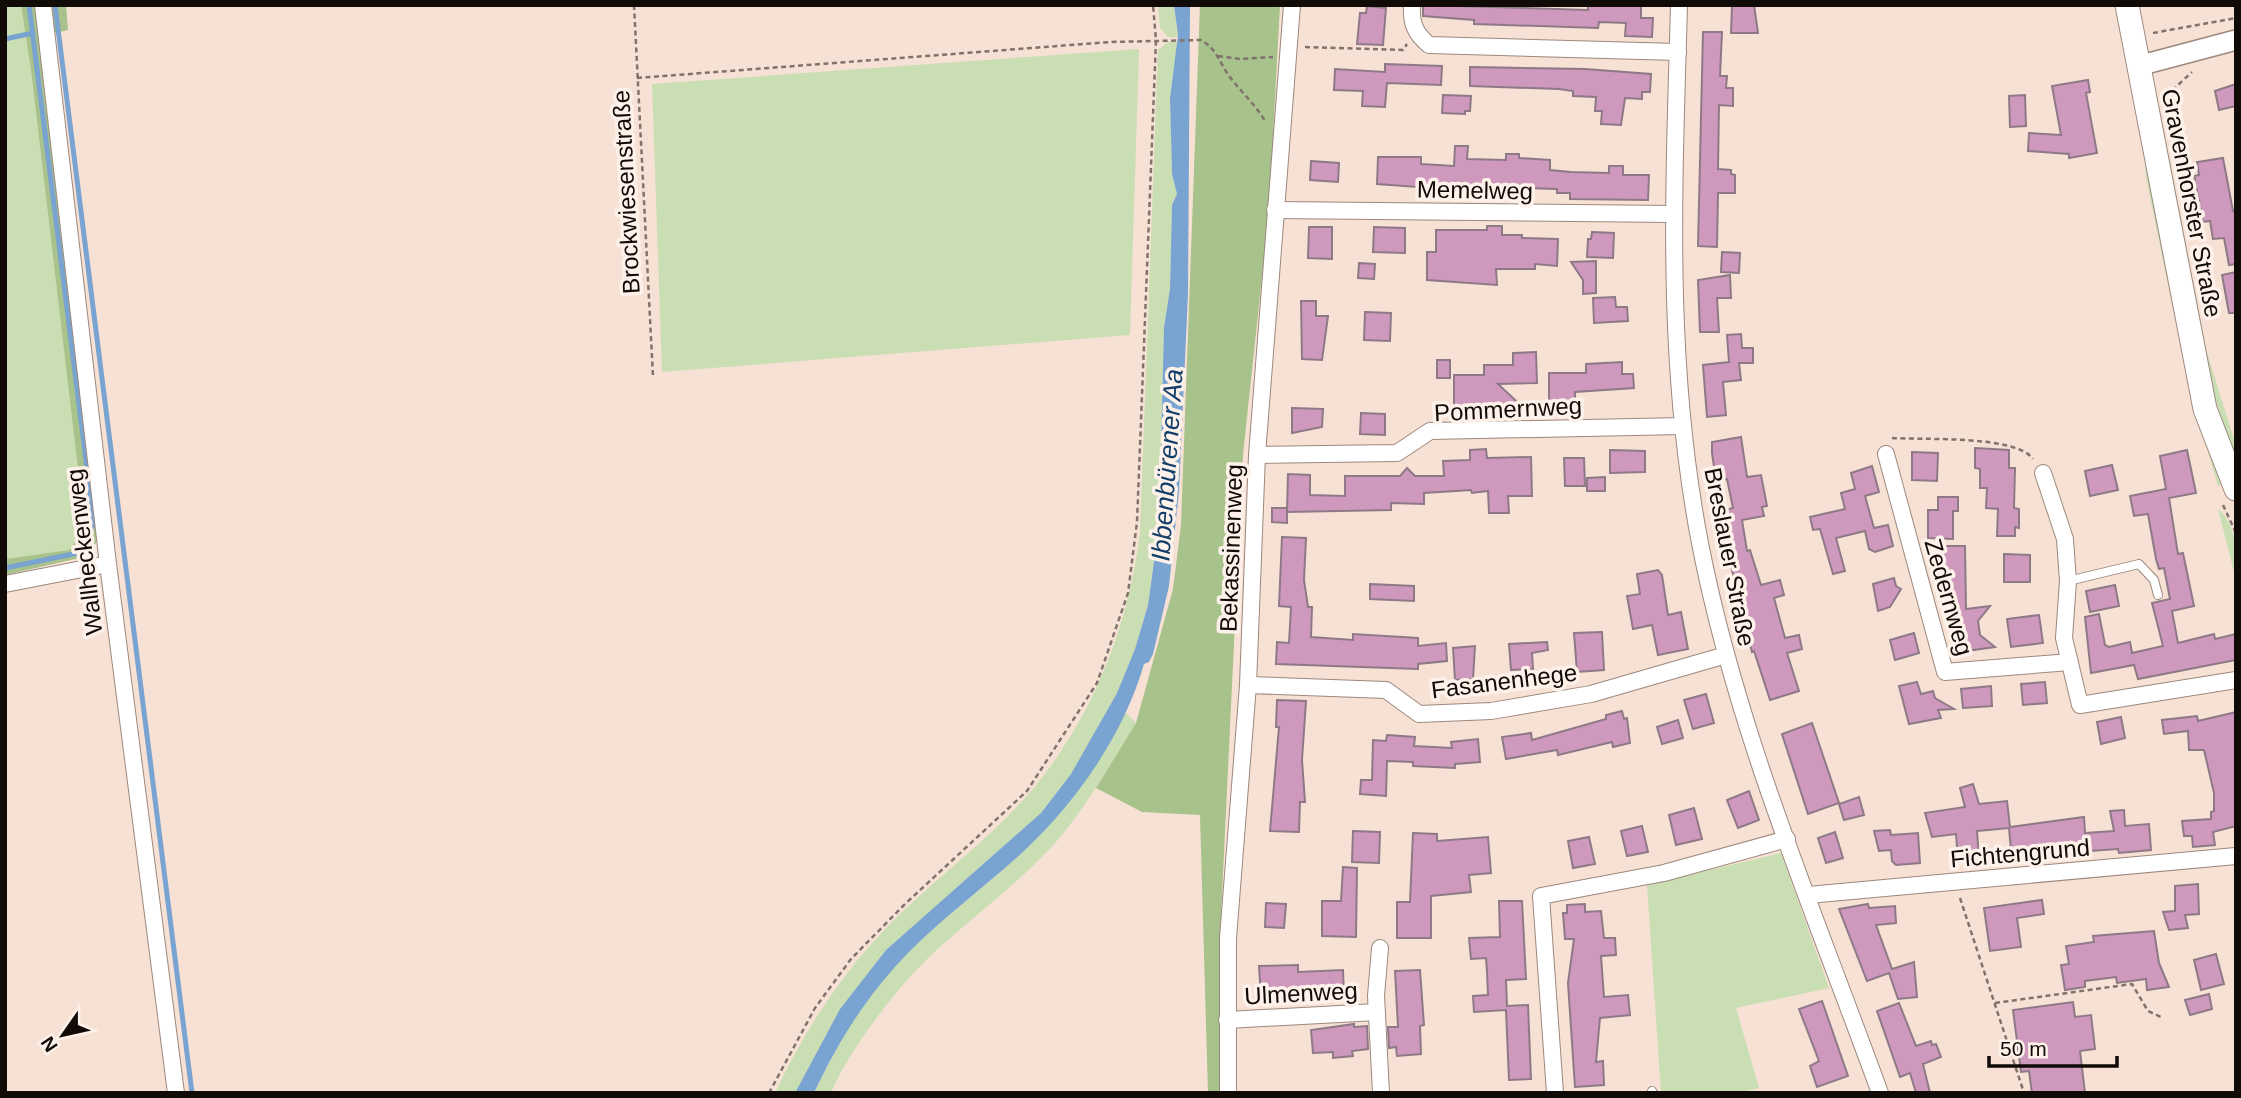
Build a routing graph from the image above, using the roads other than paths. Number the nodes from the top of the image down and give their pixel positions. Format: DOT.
graph roads {
  1 [pos="43,5"];
  2 [pos="1292,5"];
  3 [pos="1412,5"];
  4 [pos="1679,5"];
  5 [pos="2127,5"];
  6 [pos="2236,40"];
  7 [pos="1678,52"];
  8 [pos="2138,66"];
  9 [pos="1275,210"];
  10 [pos="1674,214"];
  11 [pos="1683,426"];
  12 [pos="1886,454"];
  13 [pos="1257,455"];
  14 [pos="2043,472"];
  15 [pos="2236,489"];
  16 [pos="108,564"];
  17 [pos="2068,581"];
  18 [pos="5,583"];
  19 [pos="2158,595"];
  20 [pos="1726,655"];
  21 [pos="2070,662"];
  22 [pos="2236,680"];
  23 [pos="1248,684"];
  24 [pos="1787,839"];
  25 [pos="2236,856"];
  26 [pos="1808,895"];
  27 [pos="1380,948"];
  28 [pos="1377,1012"];
  29 [pos="1227,1020"];
  30 [pos="176,1093"];
  31 [pos="1228,1093"];
  32 [pos="1381,1093"];
  33 [pos="1555,1093"];
  34 [pos="1880,1093"];
  1 -- 16 [label="street, Wallheckenweg"];
  2 -- 9 [label="street, Bekassinenweg"];
  3 -- 7 [label="street"];
  4 -- 7 [label="street, Breslauer Straße"];
  5 -- 8 [label="main road, Gravenhorster Straße"];
  6 -- 8 [label="street"];
  7 -- 10 [label="street, Breslauer Straße"];
  8 -- 15 [label="main road, Gravenhorster Straße"];
  9 -- 10 [label="street, Memelweg"];
  9 -- 13 [label="street, Bekassinenweg"];
  10 -- 11 [label="street, Breslauer Straße"];
  11 -- 13 [label="street, Pommernweg"];
  11 -- 20 [label="street, Breslauer Straße"];
  12 -- 21 [label="street, Zedernweg"];
  13 -- 23 [label="street, Bekassinenweg"];
  14 -- 17 [label="street"];
  16 -- 18 [label="street"];
  16 -- 30 [label="street, Wallheckenweg"];
  17 -- 19 [label="lane"];
  17 -- 21 [label="street"];
  20 -- 23 [label="street, Fasanenhege"];
  20 -- 24 [label="street, Breslauer Straße"];
  21 -- 22 [label="street"];
  23 -- 29 [label="street, Bekassinenweg"];
  24 -- 26 [label="street, Breslauer Straße"];
  24 -- 33 [label="street"];
  25 -- 26 [label="street, Fichtengrund"];
  26 -- 34 [label="street, Breslauer Straße"];
  27 -- 28 [label="street, Ulmenweg"];
  28 -- 29 [label="street, Ulmenweg"];
  28 -- 32 [label="street, Ulmenweg"];
  29 -- 31 [label="street, Bekassinenweg"];
}
